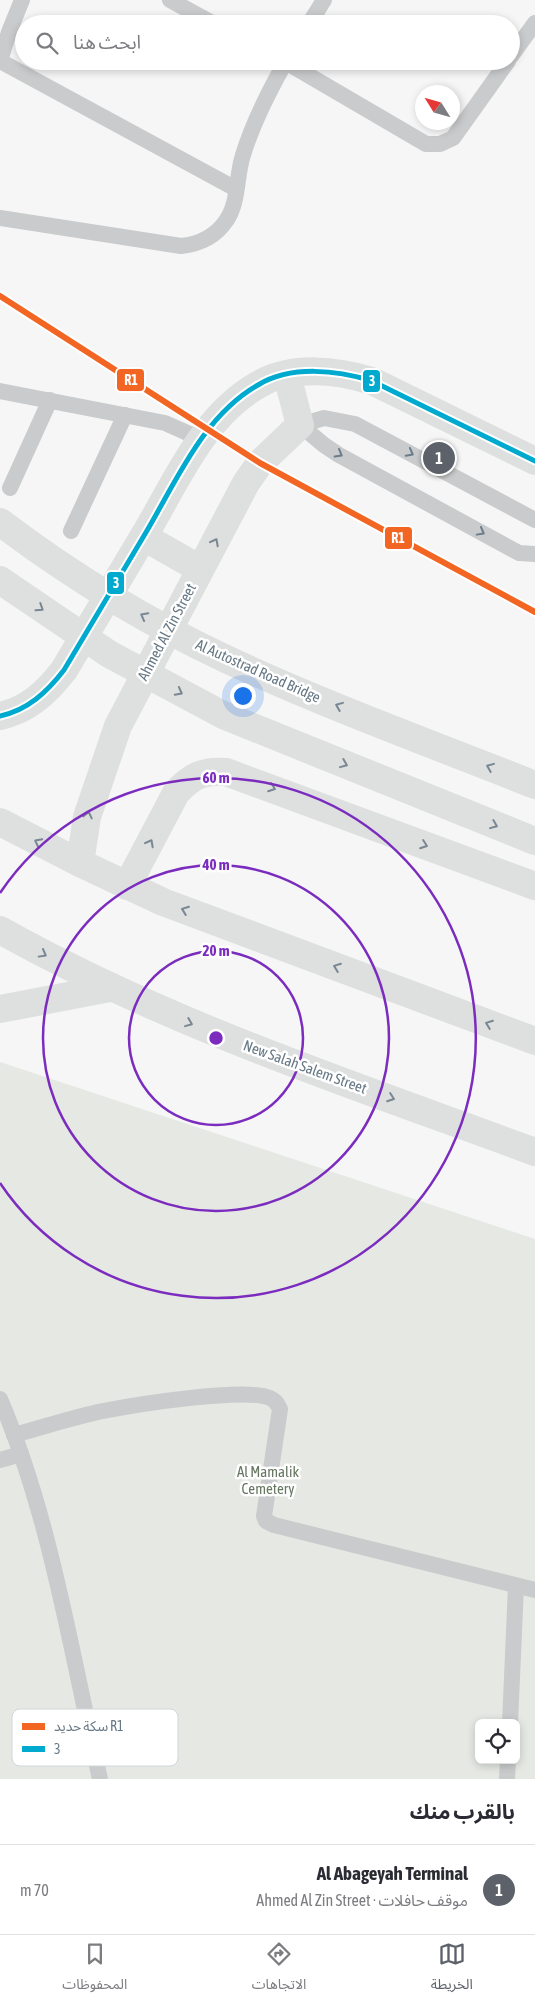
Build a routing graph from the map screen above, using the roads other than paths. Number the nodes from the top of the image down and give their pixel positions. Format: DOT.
graph roads {
  1 [pos="22,0"];
  2 [pos="170,0"];
  3 [pos="324,0"];
  4 [pos="16,15"];
  5 [pos="198,15"];
  6 [pos="315,15"];
  7 [pos="15,17"];
  8 [pos="535,23"];
  9 [pos="520,44"];
  10 [pos="15,69"];
  11 [pos="17,70"];
  12 [pos="281,70"];
  13 [pos="300,70"];
  14 [pos="502,70"];
  15 [pos="236,189"];
  16 [pos="0,218"];
  17 [pos="287,375"];
  18 [pos="0,391"];
  19 [pos="50,400"];
  20 [pos="125,415"];
  21 [pos="300,425"];
  22 [pos="201,438"];
  23 [pos="535,461"];
  24 [pos="10,488"];
  25 [pos="535,520"];
  26 [pos="0,522"];
  27 [pos="71,531"];
  28 [pos="144,536"];
  29 [pos="535,554"];
  30 [pos="200,569"];
  31 [pos="0,580"];
  32 [pos="0,716"];
  33 [pos="535,785"];
  34 [pos="0,822"];
  35 [pos="535,841"];
  36 [pos="80,863"];
  37 [pos="127,886"];
  38 [pos="535,886"];
  39 [pos="0,930"];
  40 [pos="110,988"];
  41 [pos="0,1009"];
  42 [pos="535,1041"];
  43 [pos="535,1152"];
  44 [pos="0,1398"];
  45 [pos="14,1435"];
  46 [pos="21,1454"];
  47 [pos="0,1460"];
  48 [pos="516,1586"];
  49 [pos="535,1590"];
  50 [pos="84,1709"];
  51 [pos="510,1719"];
  52 [pos="508,1764"];
  53 [pos="97,1766"];
  54 [pos="100,1779"];
  55 [pos="507,1779"];
  1 -- 4 [label="lane"];
  2 -- 5 [label="lane"];
  3 -- 6 [label="lane"];
  7 -- 10 [label="lane"];
  8 -- 9 [label="lane"];
  11 -- 15 [label="lane"];
  12 -- 15 [label="lane"];
  13 -- 14 [label="lane"];
  15 -- 16 [label="lane"];
  17 -- 21 [label="main road"];
  17 -- 22 [label="main road"];
  17 -- 23 [label="main road"];
  18 -- 19 [label="lane"];
  19 -- 20 [label="lane"];
  19 -- 24 [label="lane"];
  20 -- 22 [label="lane"];
  20 -- 27 [label="lane"];
  21 -- 25 [label="lane, one-way"];
  21 -- 29 [label="lane, one-way"];
  30 -- 21 [label="main road, Ahmed Al Zin Street, one-way"];
  22 -- 28 [label="main road"];
  33 -- 26 [label="main road, Al Autostrad Road Bridge, one-way"];
  28 -- 30 [label="main road"];
  28 -- 32 [label="main road"];
  36 -- 30 [label="main road, Ahmed Al Zin Street, one-way"];
  31 -- 35 [label="main road, one-way"];
  36 -- 34 [label="main road, one-way"];
  36 -- 37 [label="main road"];
  37 -- 38 [label="main road, one-way"];
  42 -- 37 [label="main road, one-way"];
  39 -- 40 [label="main road, New Salah Salem Street, one-way"];
  40 -- 41 [label="main road"];
  40 -- 43 [label="main road, New Salah Salem Street, one-way"];
  44 -- 45 [label="lane"];
  45 -- 46 [label="lane"];
  45 -- 48 [label="lane"];
  46 -- 47 [label="lane"];
  46 -- 50 [label="lane"];
  48 -- 49 [label="lane"];
  48 -- 51 [label="lane"];
  52 -- 55 [label="lane"];
  53 -- 54 [label="lane"];
}
